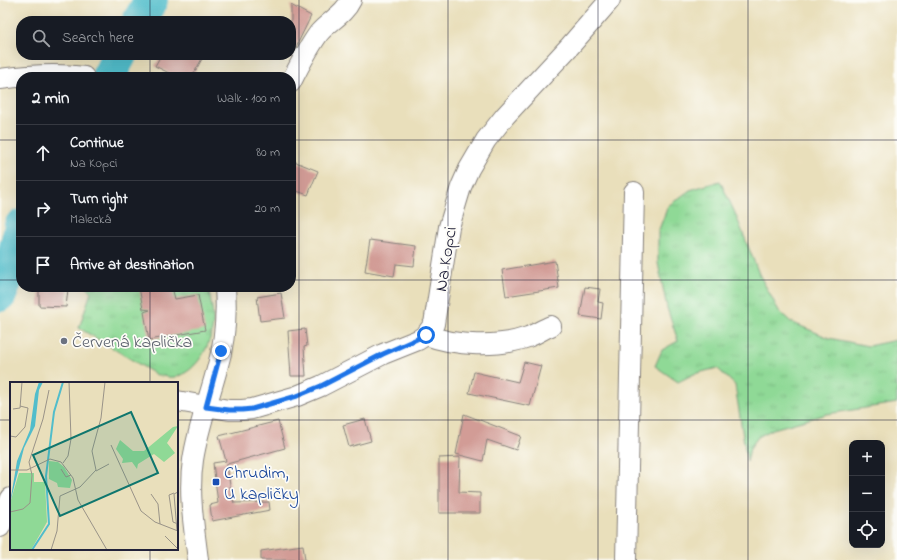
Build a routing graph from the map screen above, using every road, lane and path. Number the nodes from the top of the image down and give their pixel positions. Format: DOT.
graph roads {
  1 [pos="351,0"];
  2 [pos="610,0"];
  3 [pos="296,73"];
  4 [pos="16,77"];
  5 [pos="0,79"];
  6 [pos="634,192"];
  7 [pos="225,292"];
  8 [pos="551,326"];
  9 [pos="426,335"];
  10 [pos="178,401"];
  11 [pos="206,407"];
  12 [pos="10,501"];
  13 [pos="0,527"];
  14 [pos="198,560"];
  15 [pos="626,560"];
  1 -- 3 [label="street"];
  2 -- 9 [label="street, Na Kopci"];
  4 -- 5 [label="street"];
  6 -- 15 [label="street"];
  7 -- 11 [label="street"];
  8 -- 9 [label="street"];
  9 -- 11 [label="street"];
  10 -- 11 [label="street"];
  11 -- 14 [label="street"];
  12 -- 13 [label="street"];
}
